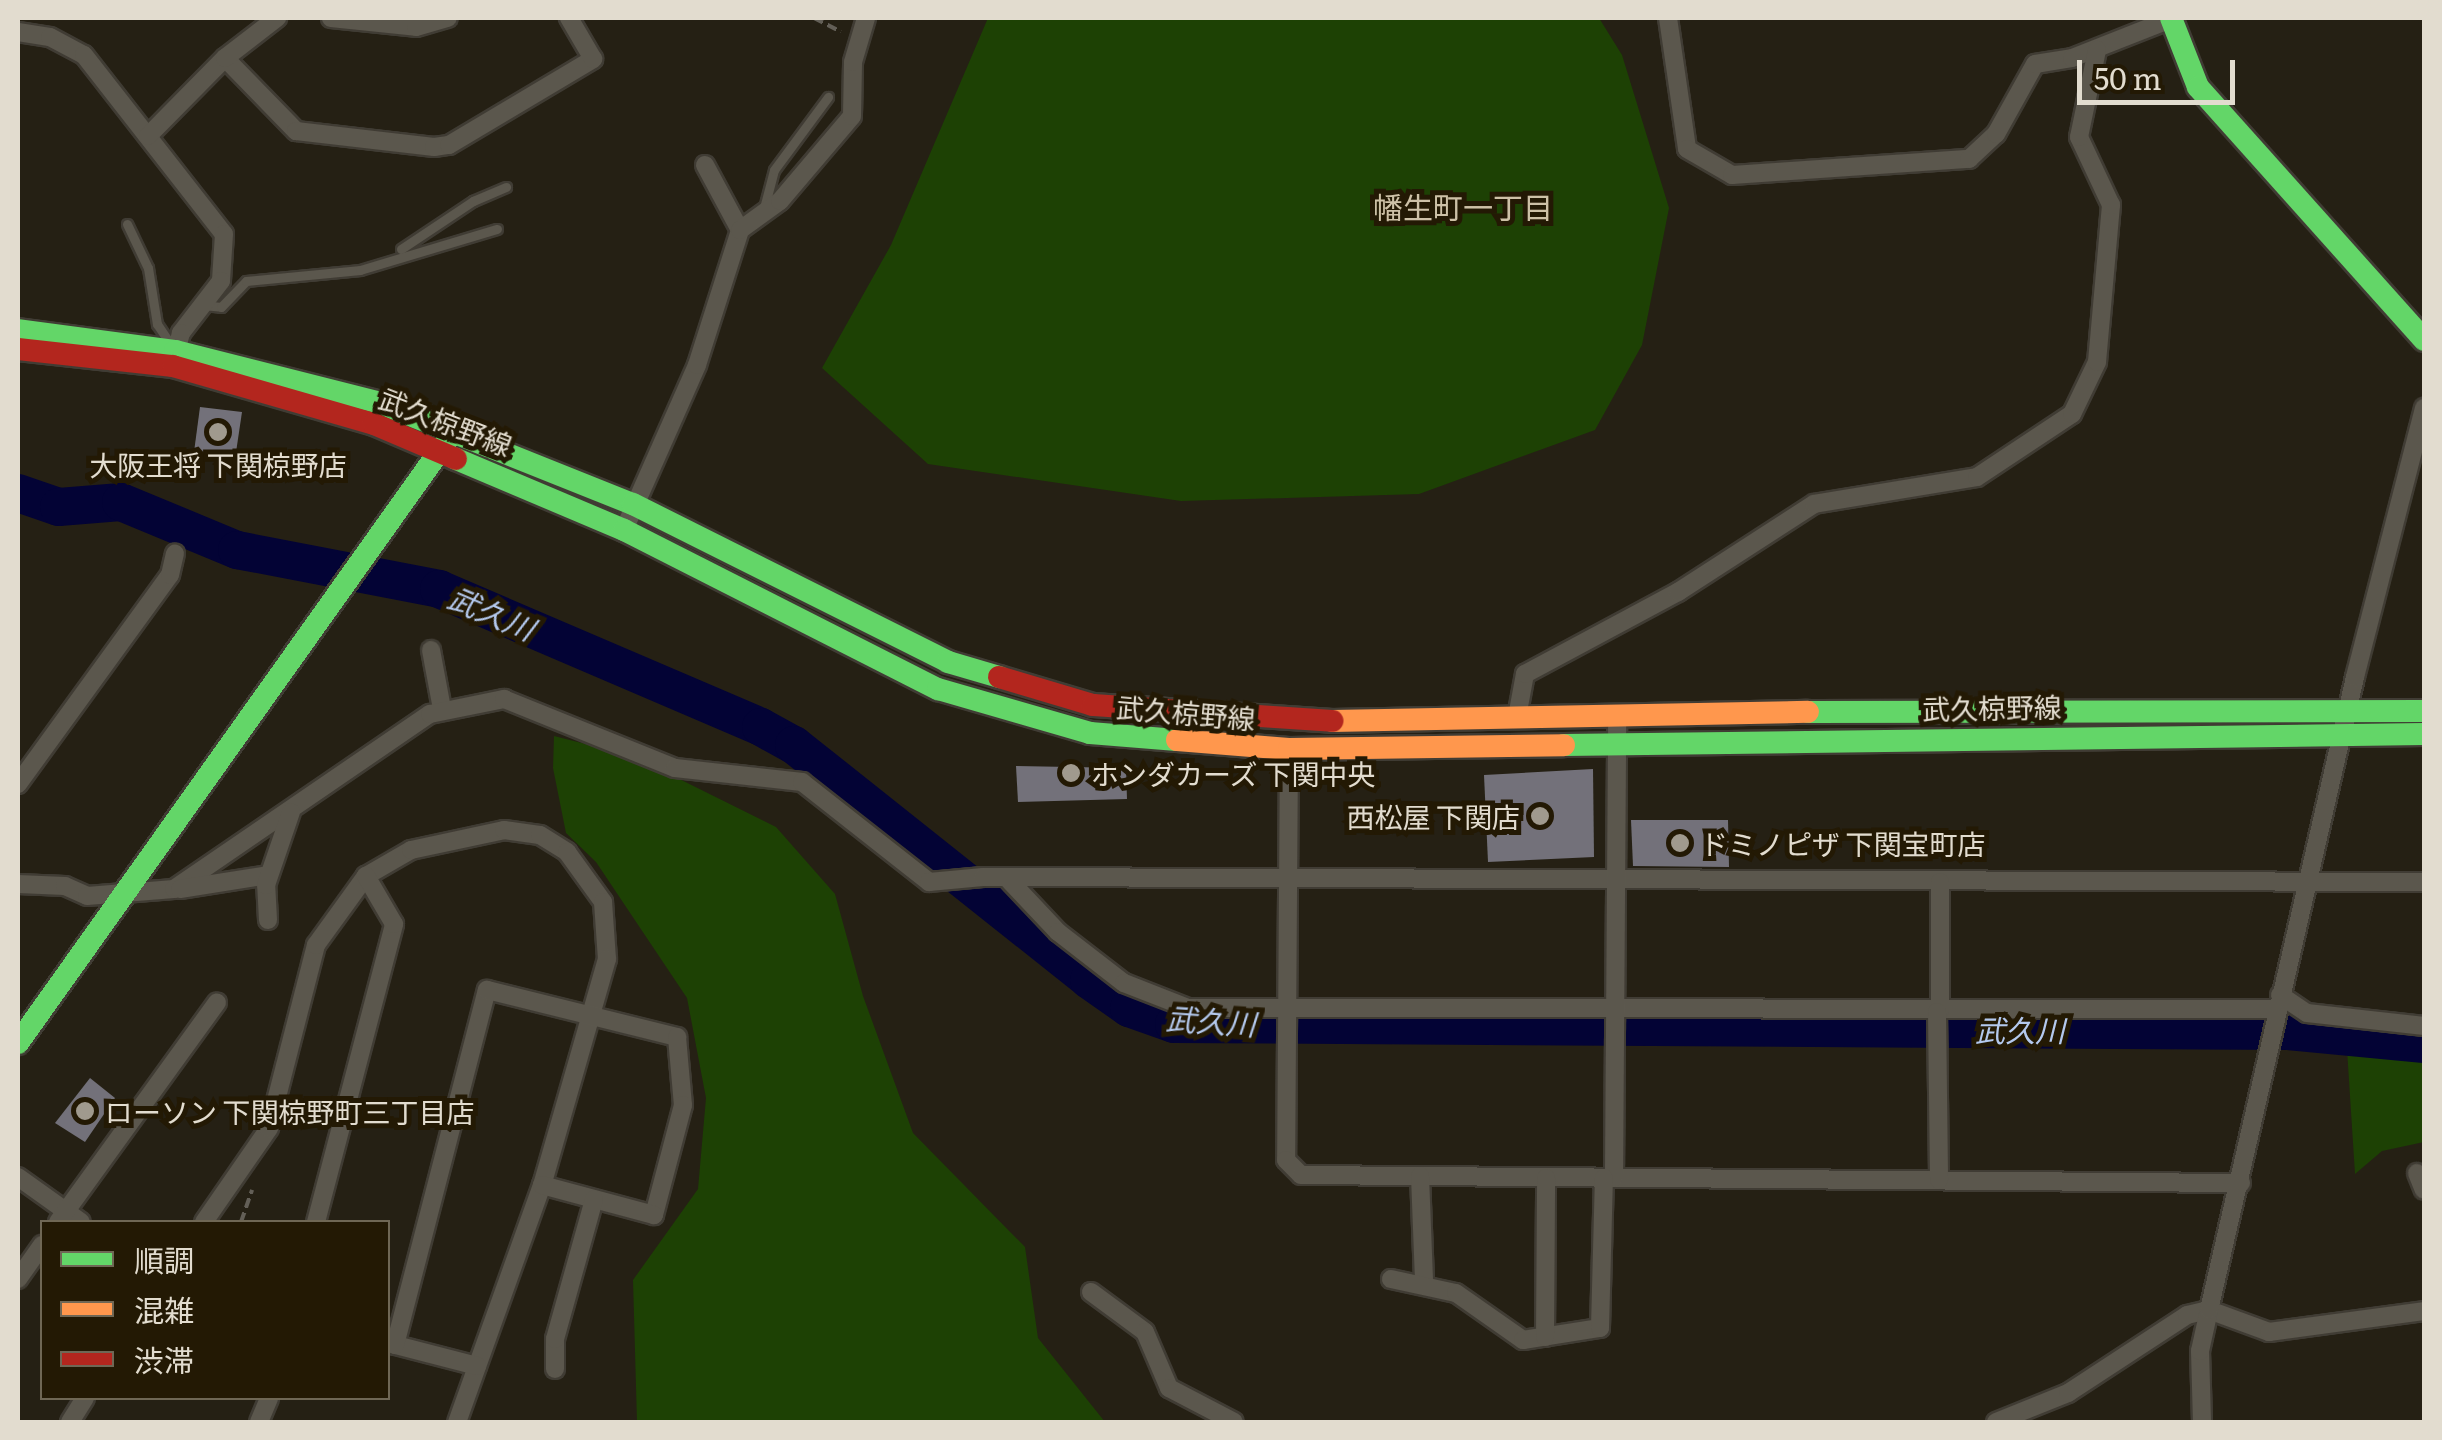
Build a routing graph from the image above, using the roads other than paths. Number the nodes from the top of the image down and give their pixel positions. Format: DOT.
graph roads {
  1 [pos="278,18"];
  2 [pos="331,18"];
  3 [pos="448,18"];
  4 [pos="569,18"];
  5 [pos="866,18"];
  6 [pos="1668,18"];
  7 [pos="2171,18"];
  8 [pos="18,32"];
  9 [pos="2097,50"];
  10 [pos="224,58"];
  11 [pos="828,98"];
  12 [pos="148,136"];
  13 [pos="705,165"];
  14 [pos="506,187"];
  15 [pos="763,212"];
  16 [pos="127,224"];
  17 [pos="496,229"];
  18 [pos="740,230"];
  19 [pos="389,257"];
  20 [pos="202,305"];
  21 [pos="2422,333"];
  22 [pos="20,346"];
  23 [pos="174,358"];
  24 [pos="2424,408"];
  25 [pos="447,441"];
  26 [pos="633,504"];
  27 [pos="624,530"];
  28 [pos="175,554"];
  29 [pos="431,650"];
  30 [pos="442,709"];
  31 [pos="2424,711"];
  32 [pos="1516,717"];
  33 [pos="1616,717"];
  34 [pos="2346,722"];
  35 [pos="2424,734"];
  36 [pos="1617,746"];
  37 [pos="1289,750"];
  38 [pos="18,784"];
  39 [pos="291,812"];
  40 [pos="268,876"];
  41 [pos="366,876"];
  42 [pos="1617,878"];
  43 [pos="1288,879"];
  44 [pos="1008,880"];
  45 [pos="1940,882"];
  46 [pos="2310,882"];
  47 [pos="2424,882"];
  48 [pos="18,884"];
  49 [pos="174,889"];
  50 [pos="126,893"];
  51 [pos="268,920"];
  52 [pos="217,1002"];
  53 [pos="2277,1007"];
  54 [pos="1288,1012"];
  55 [pos="1615,1013"];
  56 [pos="1938,1013"];
  57 [pos="592,1014"];
  58 [pos="2424,1026"];
  59 [pos="18,1042"];
  60 [pos="1420,1176"];
  61 [pos="18,1177"];
  62 [pos="1546,1178"];
  63 [pos="1609,1178"];
  64 [pos="1938,1180"];
  65 [pos="2241,1182"];
  66 [pos="542,1185"];
  67 [pos="594,1199"];
  68 [pos="220,1213"];
  69 [pos="68,1219"];
  70 [pos="317,1220"];
  71 [pos="40,1247"];
  72 [pos="18,1279"];
  73 [pos="1391,1279"];
  74 [pos="1424,1282"];
  75 [pos="1090,1292"];
  76 [pos="2208,1310"];
  77 [pos="2424,1311"];
  78 [pos="1545,1337"];
  79 [pos="391,1344"];
  80 [pos="478,1366"];
  81 [pos="555,1369"];
  82 [pos="83,1400"];
  83 [pos="70,1422"];
  84 [pos="458,1422"];
  85 [pos="1234,1422"];
  86 [pos="1996,1422"];
  87 [pos="2202,1422"];
  1 -- 10 [label="street"];
  2 -- 3 [label="street"];
  4 -- 10 [label="street"];
  5 -- 15 [label="street"];
  6 -- 9 [label="street"];
  7 -- 9 [label="street"];
  7 -- 21 [label="main road"];
  8 -- 12 [label="street"];
  9 -- 32 [label="street"];
  10 -- 12 [label="street"];
  11 -- 15 [label="lane"];
  12 -- 20 [label="street"];
  13 -- 18 [label="street"];
  14 -- 19 [label="lane"];
  15 -- 18 [label="street"];
  16 -- 23 [label="lane"];
  17 -- 19 [label="lane"];
  18 -- 26 [label="street"];
  19 -- 20 [label="lane"];
  20 -- 23 [label="street"];
  22 -- 23 [label="main road, 武久椋野線"];
  23 -- 25 [label="main road, 武久椋野線"];
  24 -- 34 [label="street"];
  25 -- 26 [label="main road, 武久椋野線"];
  25 -- 27 [label="main road, 武久椋野線"];
  25 -- 50 [label="main road"];
  26 -- 27 [label="street"];
  26 -- 32 [label="main road, 武久椋野線"];
  27 -- 37 [label="main road, 武久椋野線"];
  28 -- 38 [label="street"];
  29 -- 30 [label="street"];
  30 -- 39 [label="street"];
  30 -- 44 [label="street"];
  31 -- 34 [label="main road, 武久椋野線"];
  32 -- 33 [label="main road, 武久椋野線"];
  33 -- 34 [label="main road, 武久椋野線"];
  33 -- 36 [label="street"];
  34 -- 35 [label="main road, 武久椋野線"];
  34 -- 36 [label="main road, 武久椋野線"];
  34 -- 46 [label="street"];
  36 -- 37 [label="main road, 武久椋野線"];
  36 -- 42 [label="street"];
  37 -- 43 [label="street"];
  39 -- 40 [label="street"];
  39 -- 49 [label="street"];
  40 -- 49 [label="street"];
  40 -- 51 [label="street"];
  41 -- 57 [label="street"];
  41 -- 68 [label="street"];
  41 -- 70 [label="street"];
  42 -- 43 [label="street"];
  42 -- 45 [label="street"];
  42 -- 55 [label="street"];
  43 -- 44 [label="street"];
  43 -- 54 [label="street"];
  44 -- 54 [label="street"];
  45 -- 46 [label="street"];
  45 -- 56 [label="street"];
  46 -- 47 [label="street"];
  46 -- 53 [label="street"];
  48 -- 50 [label="street"];
  49 -- 50 [label="street"];
  50 -- 59 [label="main road"];
  52 -- 69 [label="street"];
  53 -- 56 [label="street"];
  53 -- 58 [label="street"];
  53 -- 65 [label="street"];
  54 -- 55 [label="street"];
  54 -- 60 [label="street"];
  55 -- 56 [label="street"];
  55 -- 63 [label="street"];
  56 -- 64 [label="street"];
  57 -- 66 [label="street"];
  57 -- 67 [label="street"];
  57 -- 79 [label="street"];
  60 -- 62 [label="street"];
  60 -- 74 [label="street"];
  61 -- 69 [label="street"];
  62 -- 63 [label="street"];
  62 -- 78 [label="street"];
  63 -- 64 [label="street"];
  63 -- 78 [label="street"];
  64 -- 65 [label="street"];
  65 -- 76 [label="street"];
  66 -- 67 [label="street"];
  66 -- 80 [label="street"];
  67 -- 81 [label="street"];
  71 -- 72 [label="street"];
  73 -- 74 [label="street"];
  74 -- 78 [label="street"];
  75 -- 85 [label="street"];
  76 -- 77 [label="street"];
  76 -- 86 [label="street"];
  76 -- 87 [label="street"];
  79 -- 80 [label="street"];
  80 -- 84 [label="street"];
  82 -- 83 [label="street"];
}
